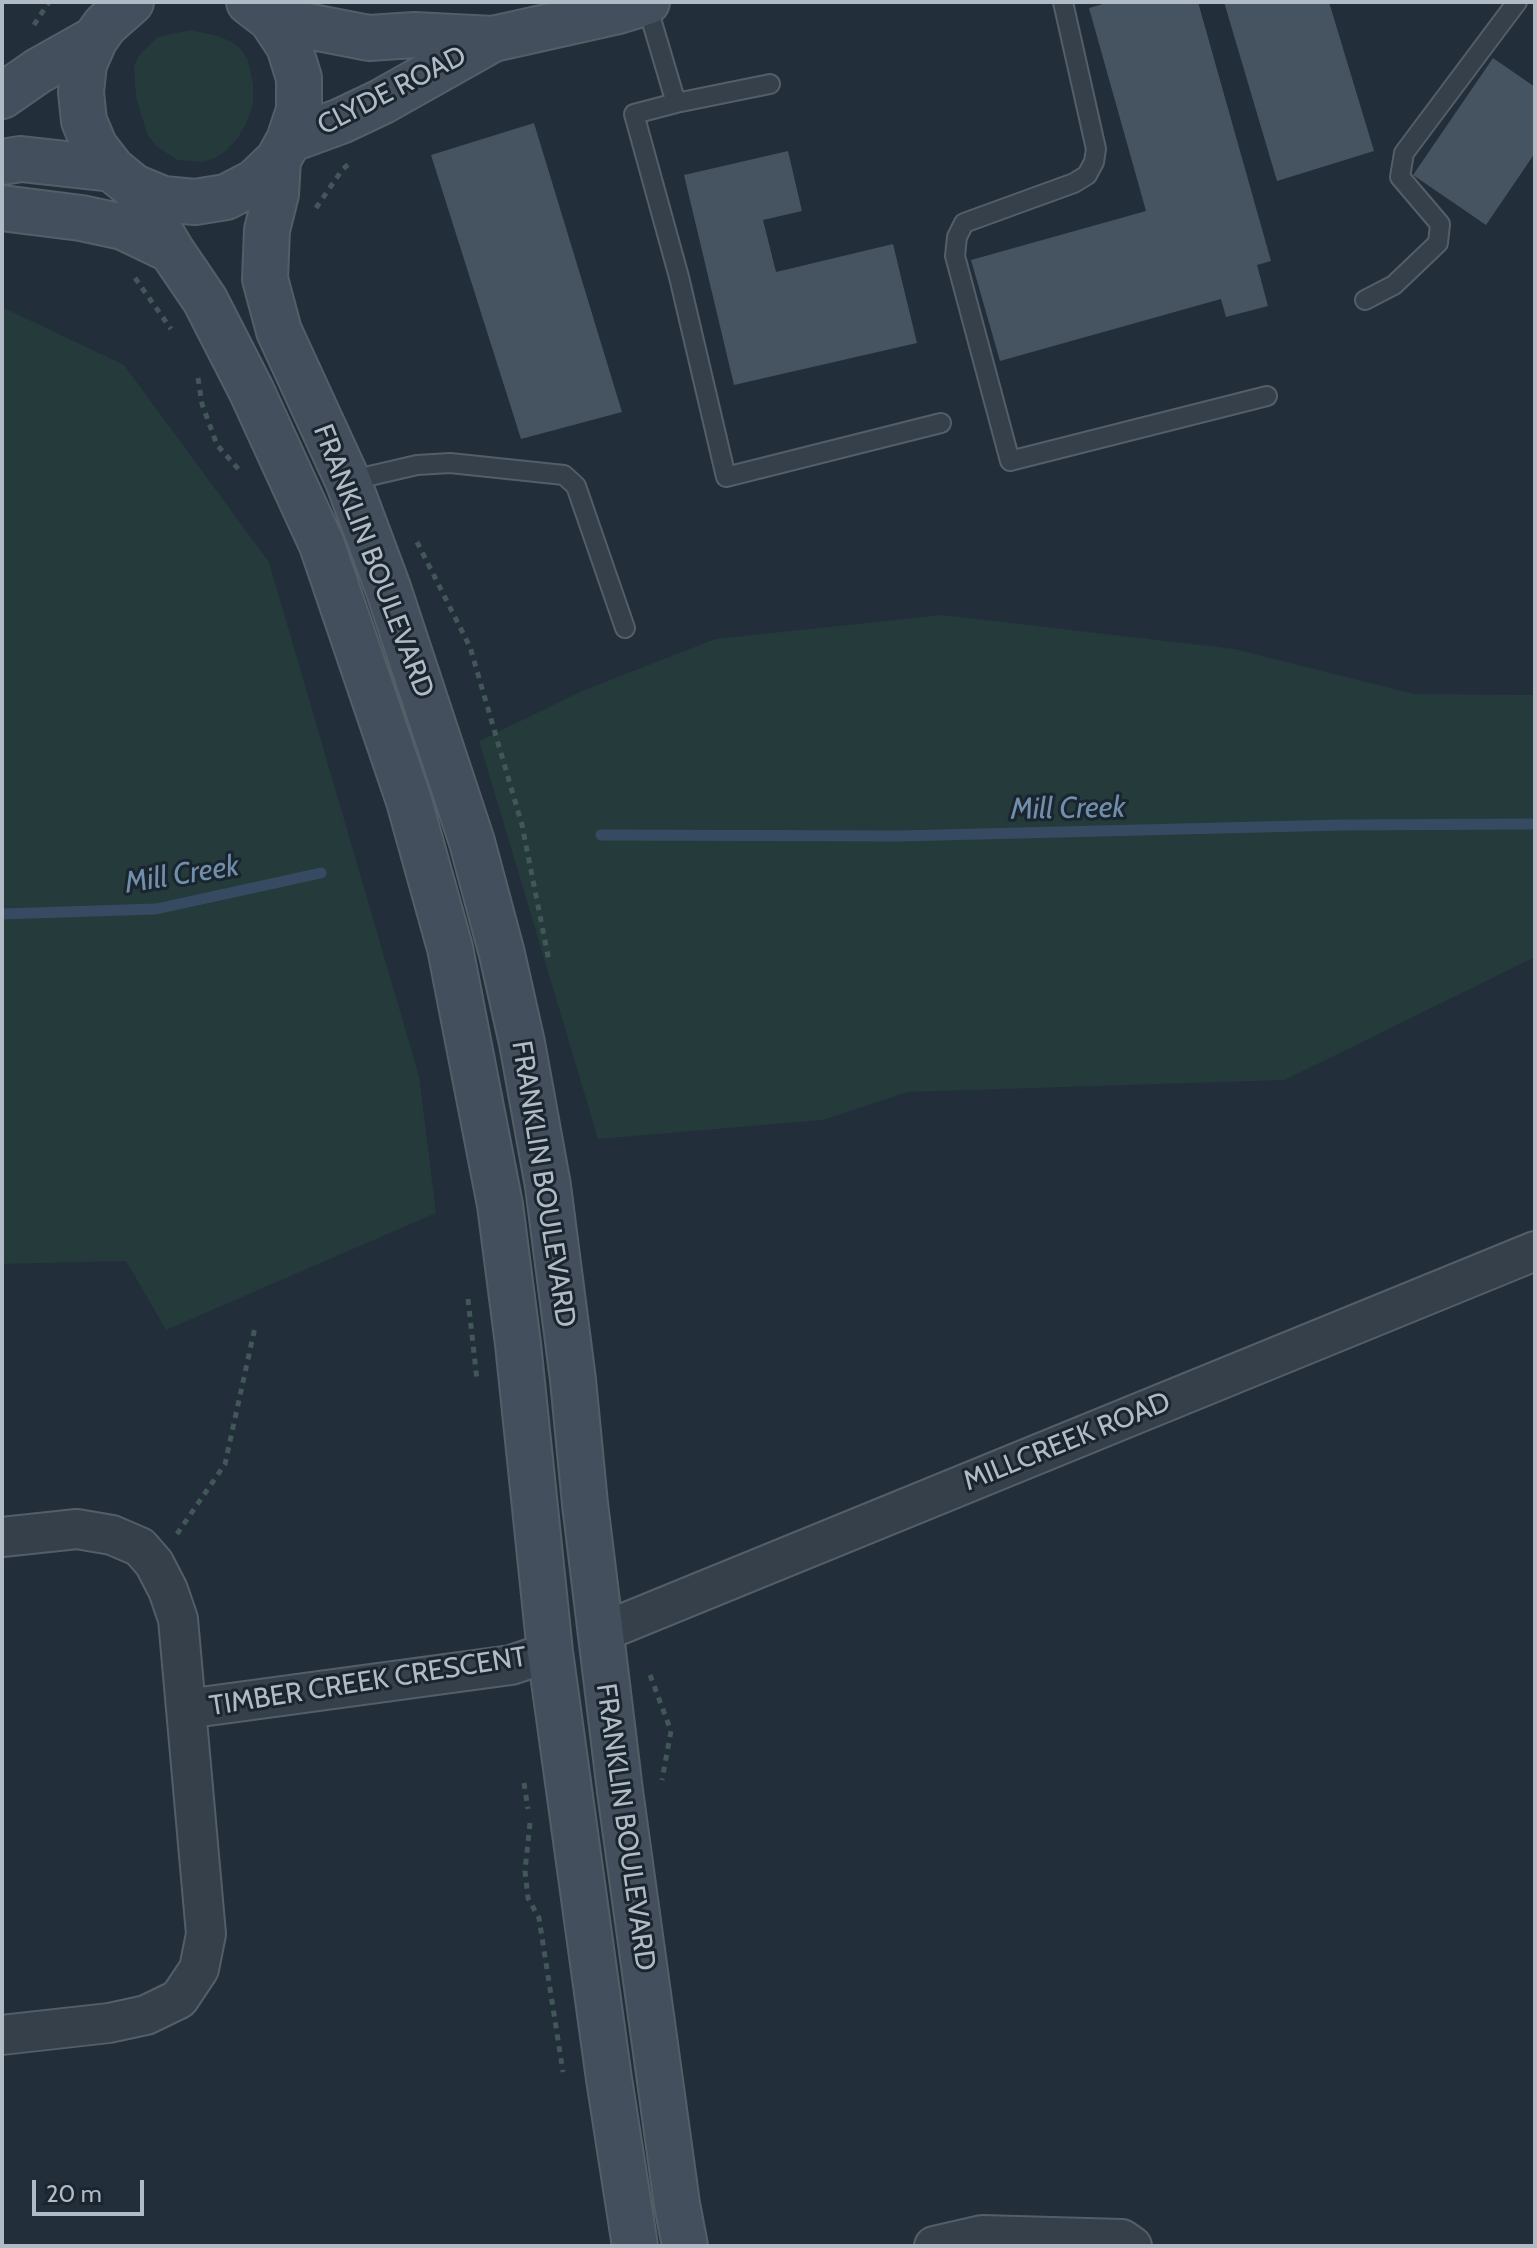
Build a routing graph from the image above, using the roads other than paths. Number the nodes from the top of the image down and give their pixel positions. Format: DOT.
graph roads {
  1 [pos="647,2"];
  2 [pos="1063,2"];
  3 [pos="1517,2"];
  4 [pos="260,11"];
  5 [pos="109,17"];
  6 [pos="493,39"];
  7 [pos="770,84"];
  8 [pos="2,96"];
  9 [pos="676,103"];
  10 [pos="283,150"];
  11 [pos="2,162"];
  12 [pos="123,178"];
  13 [pos="2,208"];
  14 [pos="171,250"];
  15 [pos="1365,300"];
  16 [pos="1267,396"];
  17 [pos="941,423"];
  18 [pos="348,481"];
  19 [pos="625,628"];
  20 [pos="1535,1251"];
  21 [pos="2,1537"];
  22 [pos="600,1633"];
  23 [pos="550,1652"];
  24 [pos="186,1709"];
  25 [pos="2,2035"];
  26 [pos="635,2246"];
  27 [pos="685,2246"];
  28 [pos="934,2246"];
  29 [pos="1132,2246"];
  1 -- 6 [label="main road, CLYDE ROAD"];
  1 -- 9 [label="lane"];
  2 -- 16 [label="lane"];
  3 -- 15 [label="lane"];
  4 -- 6 [label="main road, CLYDE ROAD"];
  4 -- 10 [label="main road, FRANKLIN BOULEVARD"];
  5 -- 8 [label="main road"];
  5 -- 12 [label="main road, FRANKLIN BOULEVARD"];
  6 -- 10 [label="main road, CLYDE ROAD"];
  7 -- 9 [label="lane"];
  9 -- 17 [label="lane"];
  10 -- 12 [label="main road"];
  10 -- 18 [label="main road, FRANKLIN BOULEVARD"];
  11 -- 12 [label="main road"];
  12 -- 14 [label="main road, FRANKLIN BOULEVARD"];
  13 -- 14 [label="main road"];
  14 -- 23 [label="main road, FRANKLIN BOULEVARD"];
  18 -- 19 [label="lane"];
  18 -- 22 [label="main road, FRANKLIN BOULEVARD"];
  20 -- 22 [label="street, MILLCREEK ROAD"];
  21 -- 24 [label="street, TIMBER CREEK CRESCENT"];
  22 -- 27 [label="main road, FRANKLIN BOULEVARD"];
  23 -- 24 [label="street, TIMBER CREEK CRESCENT"];
  23 -- 26 [label="main road, FRANKLIN BOULEVARD"];
  24 -- 25 [label="street, TIMBER CREEK CRESCENT"];
  28 -- 29 [label="street"];
}
